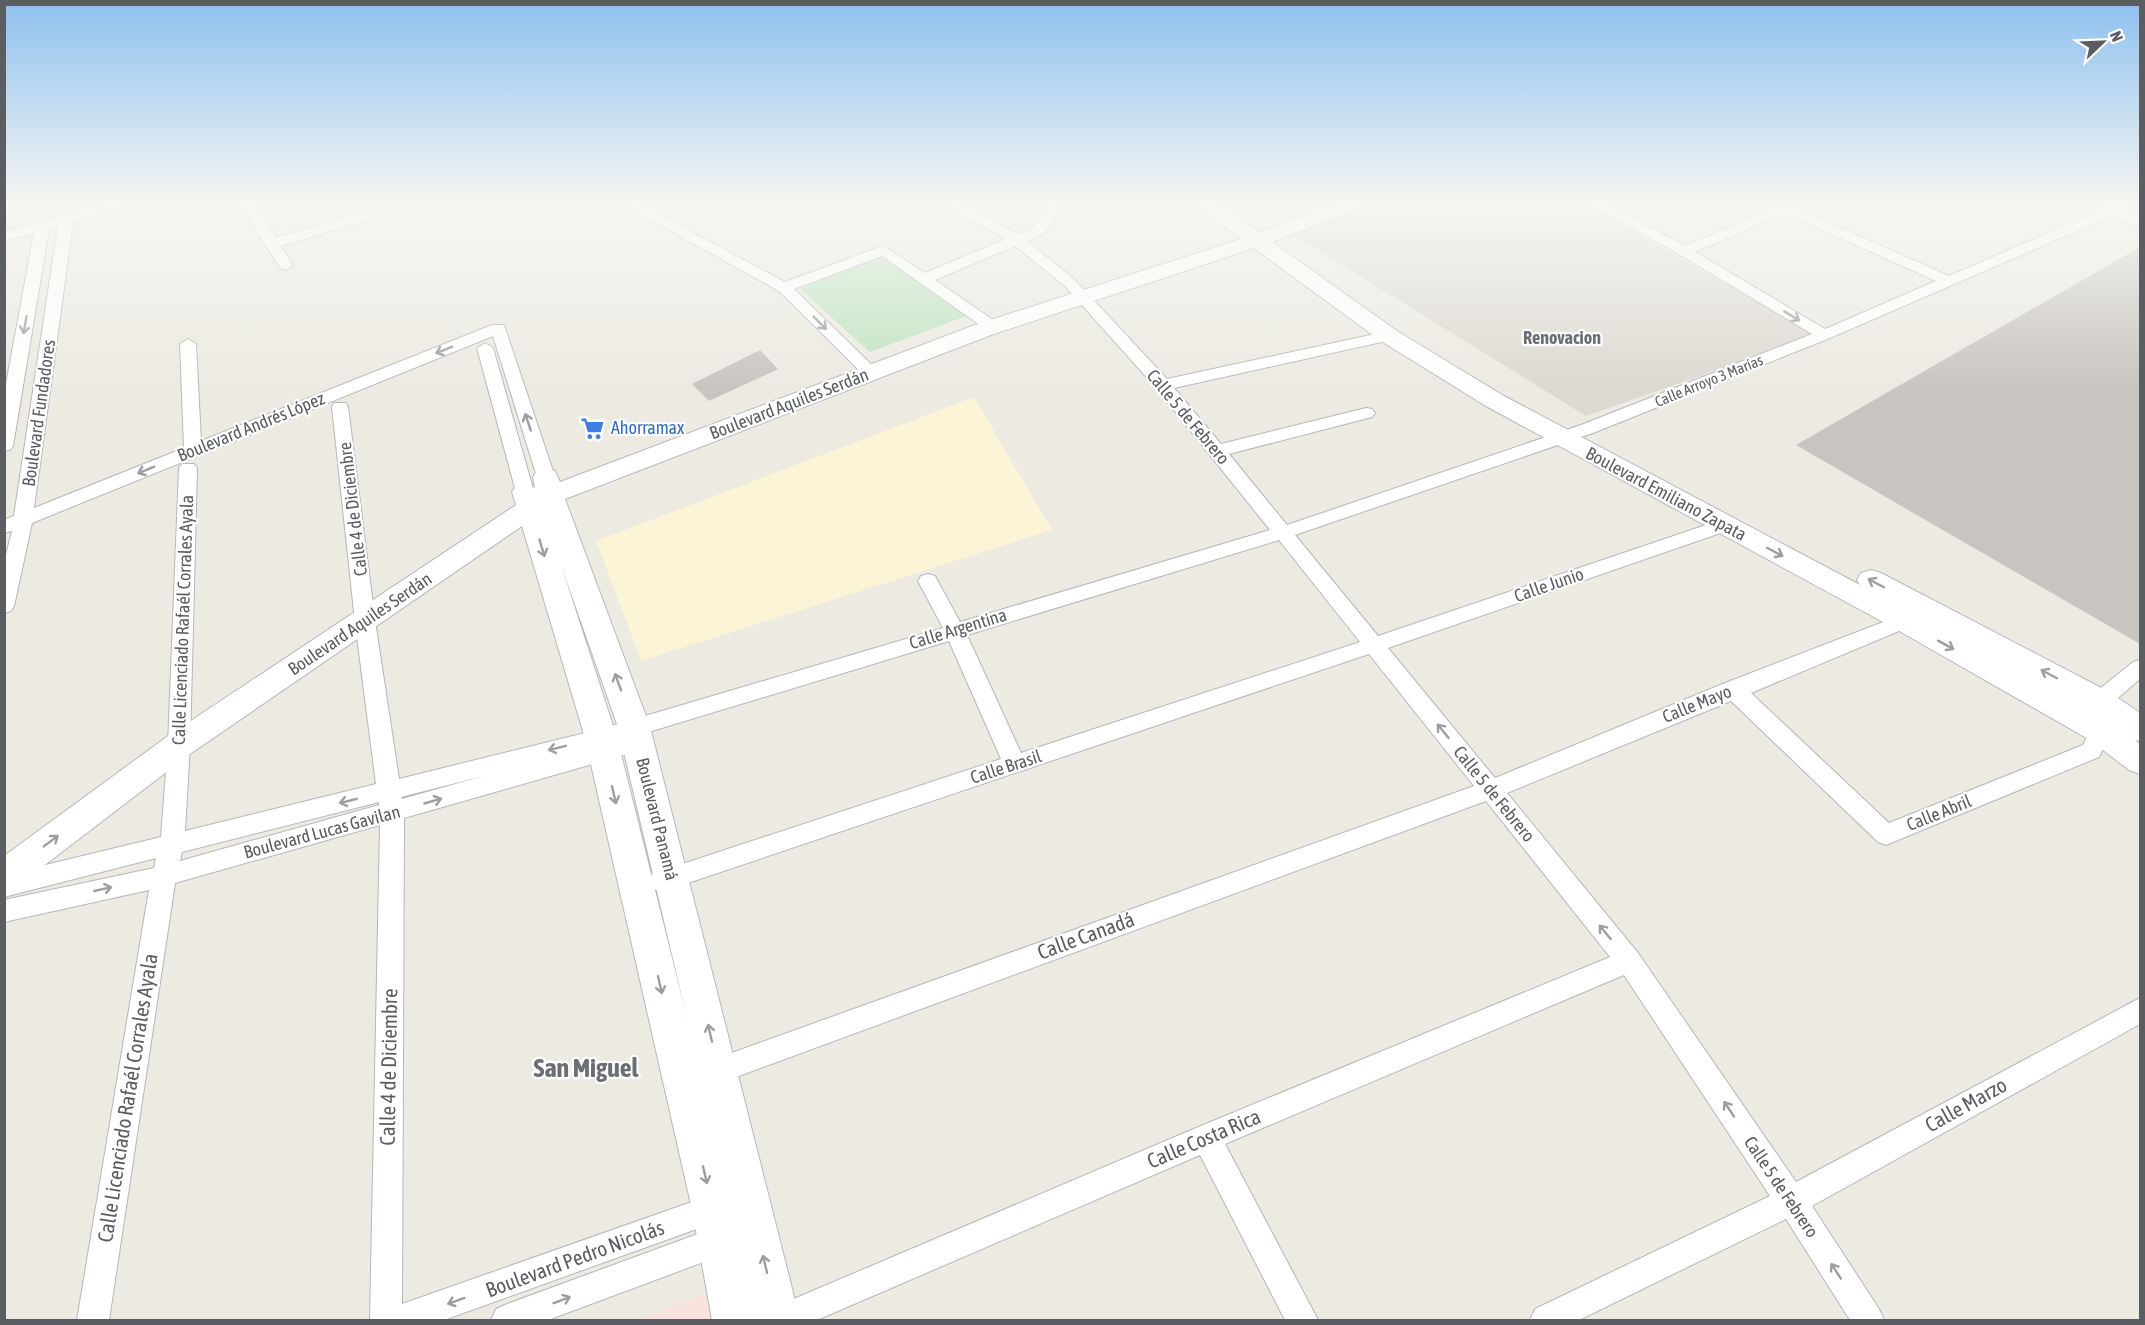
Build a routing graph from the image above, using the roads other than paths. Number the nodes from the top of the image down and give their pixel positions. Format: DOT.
graph roads {
  1 [pos="33,266"];
  2 [pos="60,266"];
  3 [pos="743,266"];
  4 [pos="842,266"];
  5 [pos="907,266"];
  6 [pos="954,266"];
  7 [pos="1048,266"];
  8 [pos="1152,266"];
  9 [pos="1301,266"];
  10 [pos="1312,266"];
  11 [pos="1709,266"];
  12 [pos="1913,266"];
  13 [pos="1985,266"];
  14 [pos="926,278"];
  15 [pos="1949,282"];
  16 [pos="784,288"];
  17 [pos="1076,290"];
  18 [pos="986,322"];
  19 [pos="498,328"];
  20 [pos="1824,335"];
  21 [pos="1389,336"];
  22 [pos="188,344"];
  23 [pos="485,348"];
  24 [pos="47,358"];
  25 [pos="864,367"];
  26 [pos="11,369"];
  27 [pos="1163,385"];
  28 [pos="340,407"];
  29 [pos="1366,413"];
  30 [pos="1587,429"];
  31 [pos="1560,438"];
  32 [pos="4,446"];
  33 [pos="1217,451"];
  34 [pos="191,459"];
  35 [pos="538,493"];
  36 [pos="1725,525"];
  37 [pos="4,527"];
  38 [pos="16,532"];
  39 [pos="1282,533"];
  40 [pos="928,581"];
  41 [pos="4,606"];
  42 [pos="364,612"];
  43 [pos="1904,621"];
  44 [pos="954,630"];
  45 [pos="1374,645"];
  46 [pos="2140,668"];
  47 [pos="1733,689"];
  48 [pos="2101,716"];
  49 [pos="2140,729"];
  50 [pos="636,734"];
  51 [pos="178,736"];
  52 [pos="602,745"];
  53 [pos="2140,761"];
  54 [pos="1015,764"];
  55 [pos="1491,790"];
  56 [pos="391,802"];
  57 [pos="172,844"];
  58 [pos="4,852"];
  59 [pos="4,876"];
  60 [pos="164,876"];
  61 [pos="672,877"];
  62 [pos="4,886"];
  63 [pos="637,889"];
  64 [pos="4,911"];
  65 [pos="1629,961"];
  66 [pos="2140,1010"];
  67 [pos="719,1070"];
  68 [pos="683,1085"];
  69 [pos="1206,1138"];
  70 [pos="1791,1201"];
  71 [pos="752,1212"];
  72 [pos="715,1226"];
  73 [pos="93,1320"];
  74 [pos="386,1320"];
  75 [pos="402,1320"];
  76 [pos="507,1320"];
  77 [pos="734,1320"];
  78 [pos="779,1320"];
  79 [pos="1302,1320"];
  80 [pos="1546,1320"];
  81 [pos="1868,1320"];
  1 -- 26 [label="street, Boulevard Fundadores, one-way"];
  2 -- 24 [label="street, Boulevard Fundadores"];
  3 -- 16 [label="street"];
  4 -- 16 [label="street"];
  5 -- 14 [label="street"];
  6 -- 14 [label="street"];
  7 -- 17 [label="street, Calle 5 de Febrero"];
  8 -- 17 [label="street, Boulevard Aquiles Serdán"];
  9 -- 21 [label="street, Boulevard Emiliano Zapata"];
  10 -- 30 [label="street, Boulevard Emiliano Zapata"];
  11 -- 20 [label="street, one-way"];
  12 -- 15 [label="street"];
  13 -- 15 [label="street, Calle Arroyo 3 Marías"];
  14 -- 18 [label="street"];
  15 -- 20 [label="street, Calle Arroyo 3 Marías"];
  16 -- 25 [label="street, one-way"];
  17 -- 18 [label="street, Boulevard Aquiles Serdán"];
  17 -- 27 [label="street, Calle 5 de Febrero"];
  18 -- 25 [label="street, Boulevard Aquiles Serdán"];
  19 -- 23 [label="street"];
  19 -- 34 [label="street, Boulevard Andrés López, one-way"];
  35 -- 19 [label="street, Boulevard Panamá, one-way"];
  20 -- 30 [label="street, Calle Arroyo 3 Marías"];
  21 -- 27 [label="street"];
  21 -- 31 [label="street, Boulevard Emiliano Zapata"];
  22 -- 34 [label="street, Calle Licenciado Rafaél Corrales Ayala"];
  23 -- 28 [label="street, Boulevard Andrés López"];
  23 -- 35 [label="street, Boulevard Panamá"];
  24 -- 26 [label="street"];
  24 -- 38 [label="street, Boulevard Fundadores"];
  25 -- 35 [label="street, Boulevard Aquiles Serdán"];
  26 -- 32 [label="street, Boulevard Fundadores"];
  27 -- 33 [label="street, Calle 5 de Febrero"];
  28 -- 34 [label="street, Boulevard Andrés López"];
  28 -- 42 [label="street, Calle 4 de Diciembre"];
  29 -- 33 [label="street"];
  30 -- 31 [label="street, Calle Arroyo 3 Marías"];
  48 -- 30 [label="street, Boulevard Emiliano Zapata, one-way"];
  31 -- 36 [label="street, Boulevard Emiliano Zapata"];
  31 -- 39 [label="street, Calle Arroyo 3 Marías"];
  33 -- 39 [label="street, Calle 5 de Febrero"];
  34 -- 38 [label="street, Boulevard Andrés López"];
  34 -- 51 [label="street, Calle Licenciado Rafaél Corrales Ayala"];
  35 -- 42 [label="street, Boulevard Aquiles Serdán"];
  50 -- 35 [label="street, Boulevard Panamá, one-way"];
  35 -- 52 [label="street, Boulevard Panamá, one-way"];
  36 -- 43 [label="street, Boulevard Emiliano Zapata, one-way"];
  36 -- 45 [label="street, Calle Junio"];
  37 -- 38 [label="street, Boulevard Andrés López"];
  38 -- 41 [label="street, Boulevard Fundadores"];
  39 -- 44 [label="street, Calle Argentina"];
  39 -- 45 [label="street, Calle 5 de Febrero"];
  40 -- 44 [label="street"];
  42 -- 51 [label="street, Boulevard Aquiles Serdán"];
  42 -- 56 [label="street, Calle 4 de Diciembre"];
  43 -- 47 [label="street, Calle Mayo"];
  43 -- 48 [label="street, Boulevard Emiliano Zapata, one-way"];
  44 -- 50 [label="street, Calle Argentina"];
  44 -- 54 [label="street"];
  45 -- 54 [label="street, Calle Brasil"];
  55 -- 45 [label="street, Calle 5 de Febrero, one-way"];
  46 -- 48 [label="street, Calle Abril"];
  47 -- 48 [label="street, Calle Abril"];
  47 -- 55 [label="street, Calle Mayo"];
  48 -- 49 [label="street, Boulevard Emiliano Zapata"];
  48 -- 53 [label="street, Boulevard Emiliano Zapata"];
  50 -- 52 [label="street, Boulevard Lucas Gavilan"];
  50 -- 61 [label="street, Boulevard Panamá"];
  51 -- 57 [label="street, Calle Licenciado Rafaél Corrales Ayala"];
  51 -- 58 [label="street, Boulevard Aquiles Serdán"];
  59 -- 51 [label="street, Boulevard Aquiles Serdán, one-way"];
  52 -- 56 [label="street, Boulevard Lucas Gavilan"];
  52 -- 63 [label="street, Boulevard Panamá, one-way"];
  54 -- 61 [label="street, Calle Brasil"];
  65 -- 55 [label="street, Calle 5 de Febrero, one-way"];
  55 -- 67 [label="street, Calle Canadá"];
  56 -- 57 [label="street, Boulevard Lucas Gavilan, one-way"];
  56 -- 60 [label="street, Boulevard Lucas Gavilan"];
  56 -- 74 [label="street, Calle 4 de Diciembre"];
  57 -- 60 [label="street, Calle Licenciado Rafaél Corrales Ayala"];
  57 -- 62 [label="street, Boulevard Lucas Gavilan"];
  64 -- 60 [label="street, Boulevard Lucas Gavilan, one-way"];
  60 -- 73 [label="street, Calle Licenciado Rafaél Corrales Ayala"];
  61 -- 63 [label="street, Calle Brasil"];
  67 -- 61 [label="street, Boulevard Panamá, one-way"];
  63 -- 68 [label="street, Boulevard Panamá, one-way"];
  65 -- 69 [label="street, Calle Costa Rica"];
  70 -- 65 [label="street, Calle 5 de Febrero, one-way"];
  66 -- 70 [label="street, Calle Marzo"];
  67 -- 68 [label="street, Calle Canadá"];
  67 -- 71 [label="street, Boulevard Panamá"];
  68 -- 72 [label="street, Boulevard Panamá, one-way"];
  69 -- 78 [label="street, Calle Costa Rica"];
  69 -- 79 [label="street"];
  70 -- 80 [label="street, Calle Marzo"];
  81 -- 70 [label="street, Calle 5 de Febrero, one-way"];
  71 -- 72 [label="street"];
  78 -- 71 [label="street, Boulevard Panamá, one-way"];
  72 -- 75 [label="street, Boulevard Pedro Nicolás, one-way"];
  76 -- 72 [label="street, one-way"];
  72 -- 77 [label="street, Boulevard Panamá"];
}
